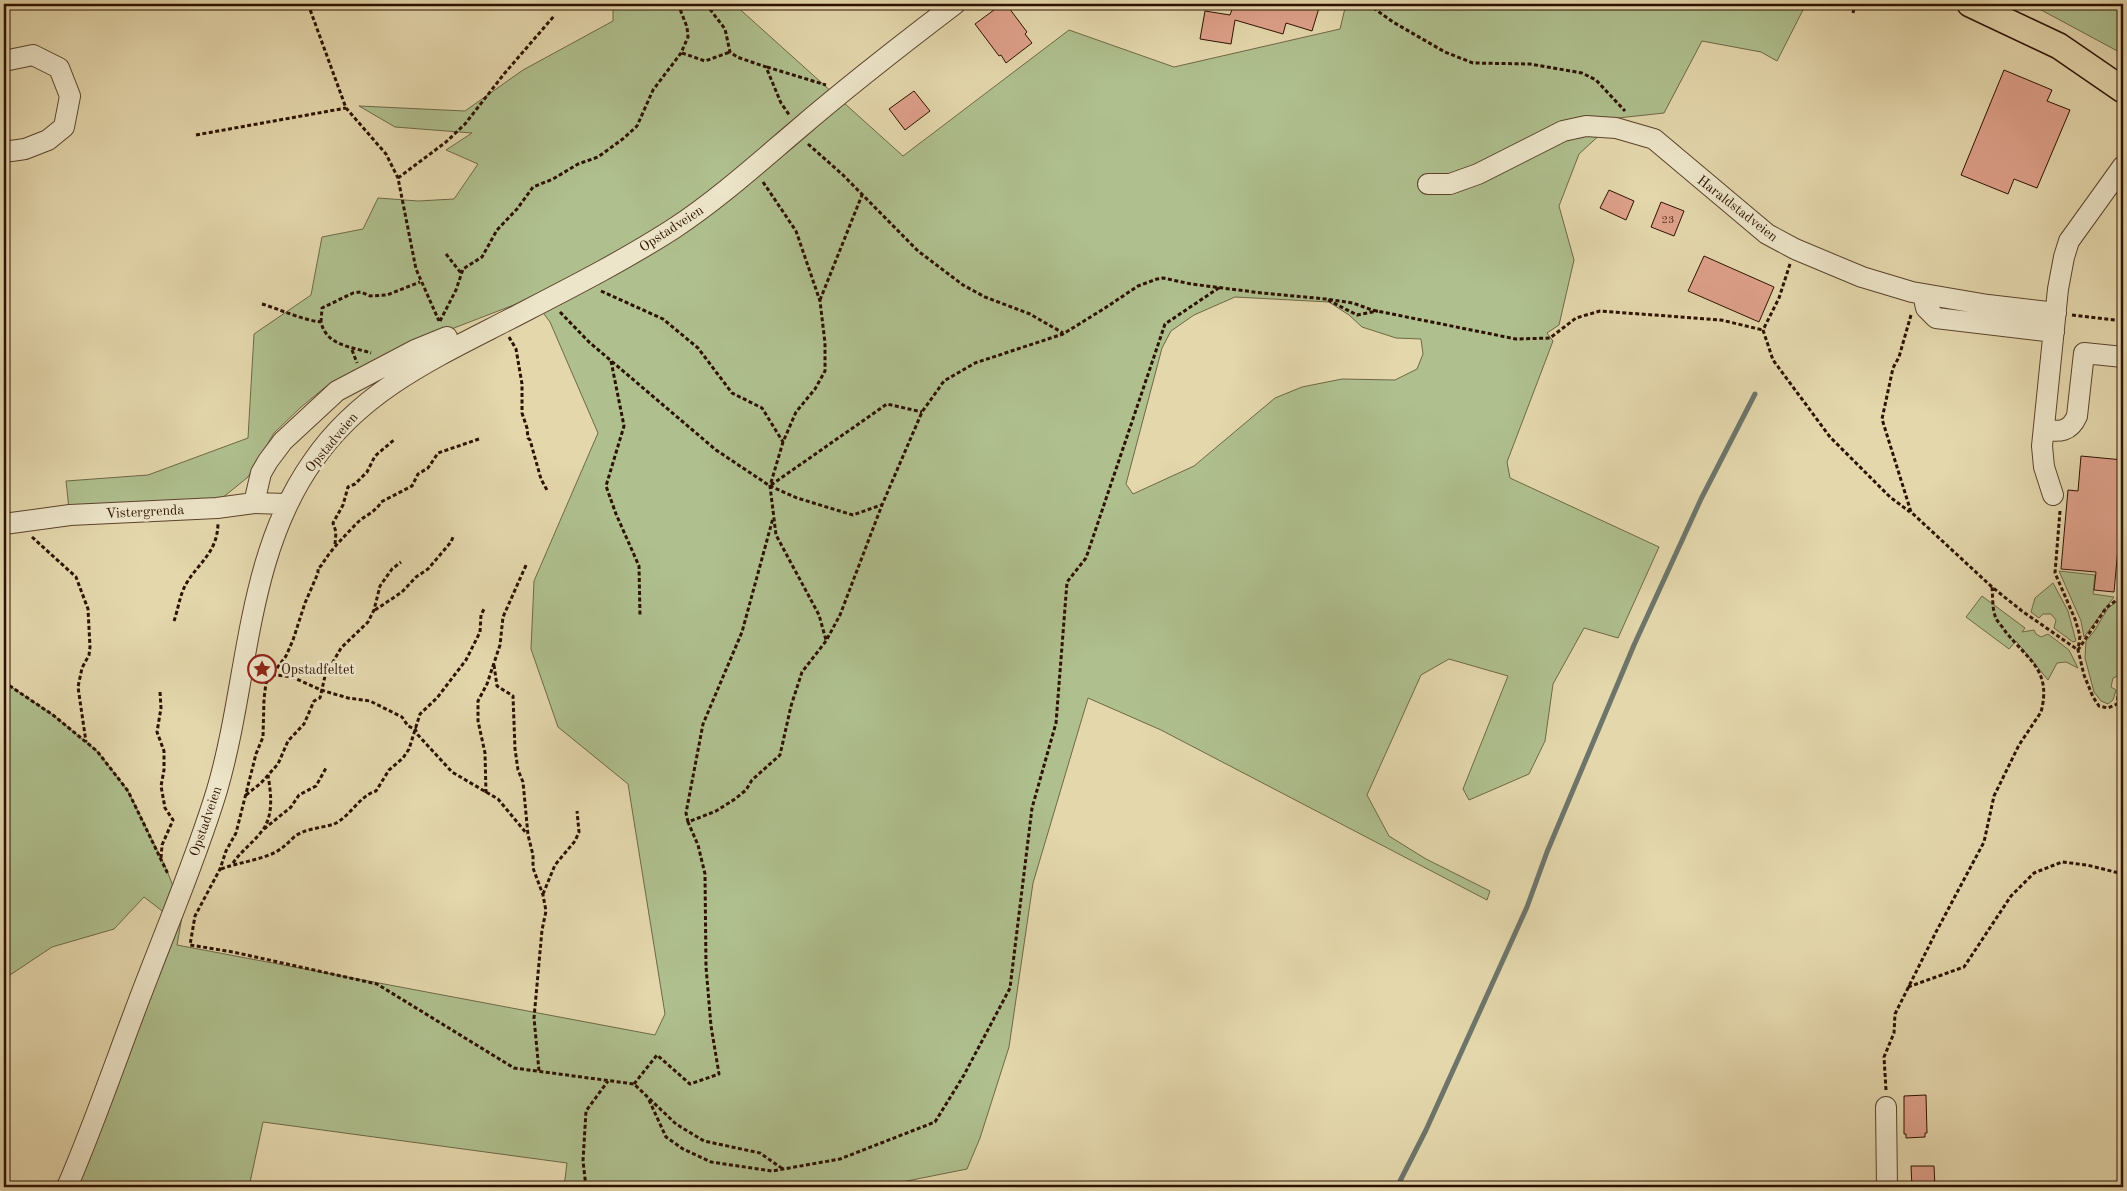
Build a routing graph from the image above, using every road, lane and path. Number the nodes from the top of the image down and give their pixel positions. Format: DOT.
graph roads {
  1 [pos="308,4"];
  2 [pos="678,4"];
  3 [pos="706,4"];
  4 [pos="955,4"];
  5 [pos="1368,4"];
  6 [pos="1855,4"];
  7 [pos="1970,4"];
  8 [pos="1853,13"];
  9 [pos="554,16"];
  10 [pos="730,52"];
  11 [pos="682,53"];
  12 [pos="4,61"];
  13 [pos="766,67"];
  14 [pos="2123,90"];
  15 [pos="840,95"];
  16 [pos="346,108"];
  17 [pos="1629,115"];
  18 [pos="798,129"];
  19 [pos="196,135"];
  20 [pos="4,152"];
  21 [pos="2123,166"];
  22 [pos="753,168"];
  23 [pos="398,178"];
  24 [pos="1428,184"];
  25 [pos="862,195"];
  26 [pos="1795,249"];
  27 [pos="446,254"];
  28 [pos="461,273"];
  29 [pos="420,282"];
  30 [pos="603,285"];
  31 [pos="1221,287"];
  32 [pos="1918,293"];
  33 [pos="1326,299"];
  34 [pos="820,301"];
  35 [pos="262,304"];
  36 [pos="565,305"];
  37 [pos="1378,311"];
  38 [pos="2123,321"];
  39 [pos="321,322"];
  40 [pos="2055,323"];
  41 [pos="443,329"];
  42 [pos="1764,330"];
  43 [pos="1063,334"];
  44 [pos="507,335"];
  45 [pos="2123,357"];
  46 [pos="611,360"];
  47 [pos="383,366"];
  48 [pos="2050,368"];
  49 [pos="2082,371"];
  50 [pos="922,412"];
  51 [pos="2044,430"];
  52 [pos="395,439"];
  53 [pos="479,439"];
  54 [pos="783,442"];
  55 [pos="770,486"];
  56 [pos="548,492"];
  57 [pos="2053,496"];
  58 [pos="254,503"];
  59 [pos="286,504"];
  60 [pos="882,505"];
  61 [pos="219,507"];
  62 [pos="1911,512"];
  63 [pos="774,515"];
  64 [pos="28,522"];
  65 [pos="4,524"];
  66 [pos="453,536"];
  67 [pos="335,545"];
  68 [pos="401,562"];
  69 [pos="527,563"];
  70 [pos="1992,587"];
  71 [pos="2123,598"];
  72 [pos="485,607"];
  73 [pos="374,610"];
  74 [pos="640,617"];
  75 [pos="174,621"];
  76 [pos="826,641"];
  77 [pos="2078,650"];
  78 [pos="2123,654"];
  79 [pos="494,665"];
  80 [pos="253,672"];
  81 [pos="272,675"];
  82 [pos="4,682"];
  83 [pos="321,690"];
  84 [pos="160,692"];
  85 [pos="415,728"];
  86 [pos="86,742"];
  87 [pos="326,768"];
  88 [pos="268,774"];
  89 [pos="486,793"];
  90 [pos="246,795"];
  91 [pos="577,811"];
  92 [pos="688,822"];
  93 [pos="262,831"];
  94 [pos="528,835"];
  95 [pos="161,860"];
  96 [pos="232,864"];
  97 [pos="220,869"];
  98 [pos="2123,874"];
  99 [pos="543,895"];
  100 [pos="178,898"];
  101 [pos="1908,987"];
  102 [pos="539,1071"];
  103 [pos="608,1081"];
  104 [pos="634,1084"];
  105 [pos="647,1097"];
  106 [pos="1886,1107"];
  107 [pos="783,1169"];
  108 [pos="67,1187"];
  109 [pos="586,1187"];
  110 [pos="1887,1187"];
  1 -- 16 [label="path"];
  2 -- 11 [label="path"];
  3 -- 10 [label="path"];
  4 -- 15 [label="street, Opstadveien"];
  5 -- 17 [label="path"];
  6 -- 8 [label="path"];
  7 -- 14 [label="main road"];
  9 -- 23 [label="path"];
  10 -- 11 [label="path"];
  10 -- 13 [label="path"];
  11 -- 28 [label="path"];
  12 -- 20 [label="street"];
  13 -- 15 [label="path"];
  13 -- 18 [label="path"];
  15 -- 18 [label="street, Opstadveien"];
  16 -- 19 [label="path"];
  16 -- 23 [label="path"];
  18 -- 22 [label="street, Opstadveien"];
  18 -- 25 [label="path"];
  21 -- 40 [label="street"];
  22 -- 34 [label="path"];
  22 -- 59 [label="street, Opstadveien"];
  23 -- 29 [label="path"];
  24 -- 26 [label="street, Haraldstadveien"];
  25 -- 34 [label="path"];
  25 -- 43 [label="path"];
  26 -- 32 [label="street, Haraldstadveien"];
  26 -- 42 [label="path"];
  27 -- 28 [label="path"];
  28 -- 41 [label="path"];
  29 -- 39 [label="path"];
  29 -- 41 [label="path"];
  30 -- 54 [label="path"];
  31 -- 33 [label="path"];
  31 -- 43 [label="path"];
  31 -- 107 [label="path"];
  32 -- 40 [label="street, Haraldstadveien"];
  32 -- 62 [label="path"];
  33 -- 37 [label="path"];
  33 -- 37 [label="path"];
  34 -- 54 [label="path"];
  35 -- 39 [label="path"];
  36 -- 46 [label="path"];
  37 -- 42 [label="path"];
  38 -- 40 [label="path"];
  39 -- 47 [label="path"];
  40 -- 48 [label="street"];
  41 -- 47 [label="street"];
  42 -- 62 [label="path"];
  43 -- 50 [label="path"];
  44 -- 56 [label="path"];
  45 -- 49 [label="street"];
  46 -- 55 [label="path"];
  46 -- 74 [label="path"];
  47 -- 58 [label="street"];
  48 -- 49 [label="street"];
  48 -- 51 [label="street"];
  49 -- 51 [label="street"];
  50 -- 55 [label="path"];
  50 -- 60 [label="path"];
  51 -- 57 [label="street"];
  52 -- 67 [label="path"];
  53 -- 67 [label="path"];
  54 -- 55 [label="path"];
  55 -- 60 [label="path"];
  55 -- 63 [label="path"];
  57 -- 77 [label="path"];
  58 -- 59 [label="street, Vistergrenda"];
  58 -- 61 [label="street, Vistergrenda"];
  59 -- 100 [label="street, Opstadveien"];
  60 -- 76 [label="path"];
  61 -- 64 [label="street, Vistergrenda"];
  61 -- 75 [label="path"];
  62 -- 70 [label="path"];
  63 -- 76 [label="path"];
  63 -- 92 [label="path"];
  64 -- 65 [label="street, Vistergrenda"];
  64 -- 86 [label="path"];
  66 -- 73 [label="path"];
  67 -- 81 [label="path"];
  68 -- 73 [label="path"];
  69 -- 79 [label="path"];
  70 -- 77 [label="path"];
  70 -- 101 [label="path"];
  71 -- 77 [label="path"];
  72 -- 85 [label="path"];
  73 -- 83 [label="path"];
  76 -- 92 [label="path"];
  77 -- 78 [label="path"];
  79 -- 89 [label="path"];
  79 -- 94 [label="path"];
  80 -- 81 [label="path"];
  81 -- 83 [label="path"];
  81 -- 90 [label="path"];
  82 -- 86 [label="path"];
  83 -- 85 [label="path"];
  83 -- 88 [label="path"];
  84 -- 95 [label="path"];
  85 -- 89 [label="path"];
  85 -- 96 [label="path"];
  86 -- 95 [label="path"];
  87 -- 93 [label="path"];
  88 -- 90 [label="path"];
  88 -- 93 [label="path"];
  89 -- 94 [label="path"];
  90 -- 97 [label="path"];
  91 -- 99 [label="path"];
  92 -- 104 [label="path"];
  93 -- 96 [label="path"];
  94 -- 99 [label="path"];
  95 -- 100 [label="path"];
  96 -- 97 [label="path"];
  97 -- 102 [label="path"];
  98 -- 101 [label="path"];
  99 -- 102 [label="path"];
  100 -- 108 [label="street, Opstadveien"];
  101 -- 106 [label="path"];
  102 -- 103 [label="path"];
  103 -- 104 [label="path"];
  103 -- 109 [label="path"];
  104 -- 105 [label="path"];
  105 -- 107 [label="path"];
  105 -- 107 [label="path"];
  106 -- 110 [label="street"];
}
